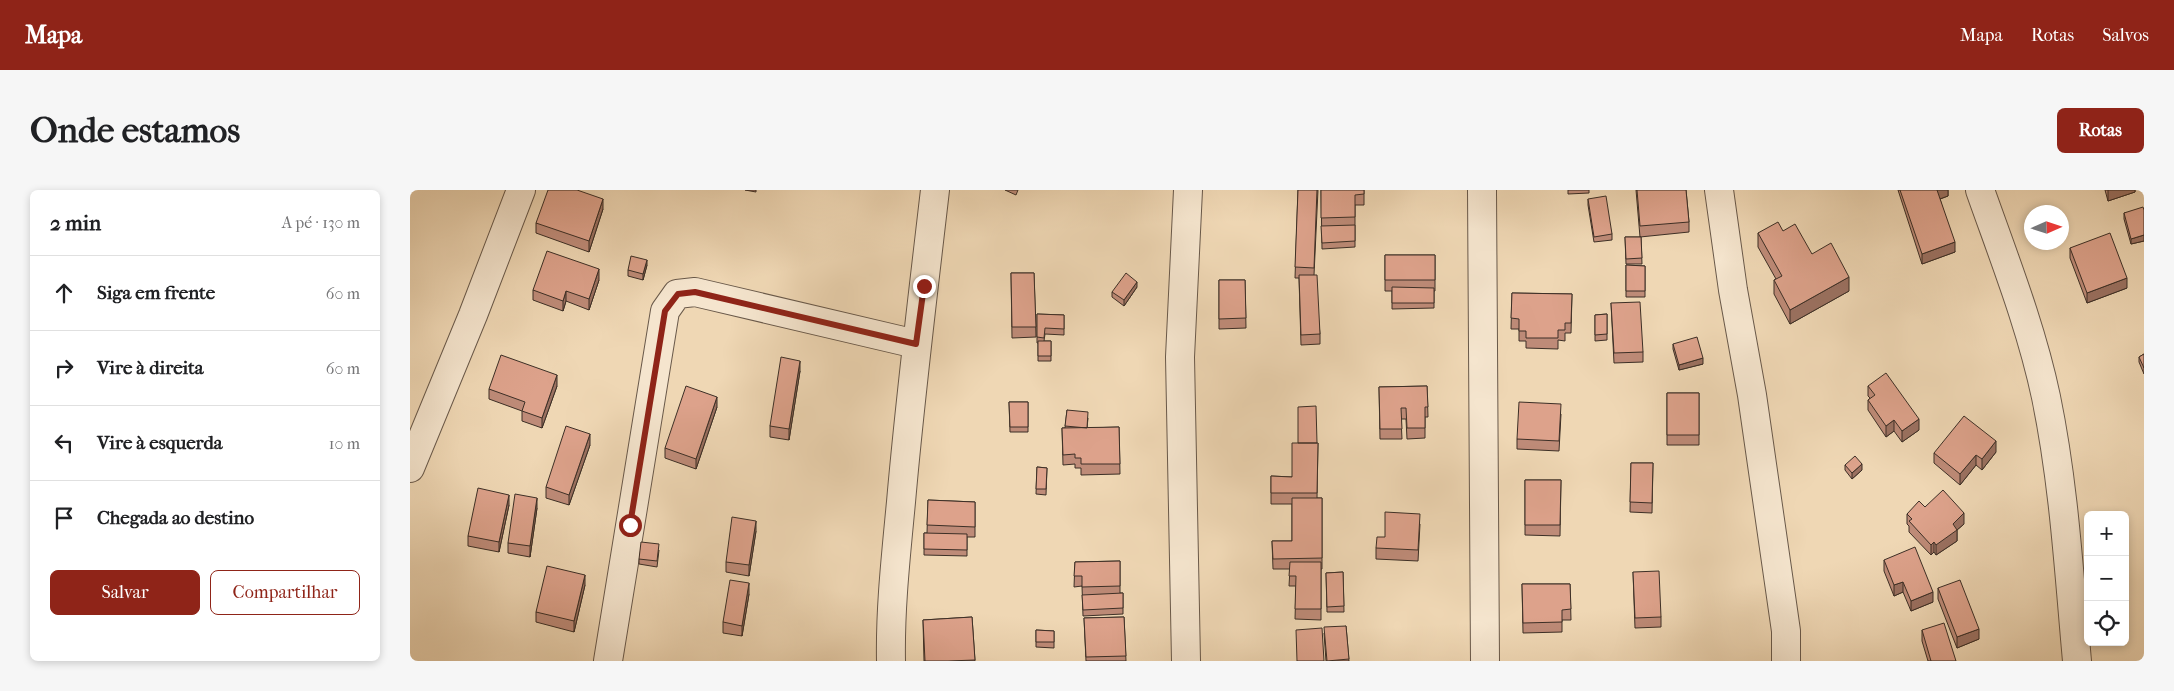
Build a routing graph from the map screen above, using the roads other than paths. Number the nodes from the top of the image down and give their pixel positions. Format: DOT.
graph roads {
  1 [pos="521,190"];
  2 [pos="935,190"];
  3 [pos="1188,190"];
  4 [pos="1482,190"];
  5 [pos="1719,190"];
  6 [pos="1980,190"];
  7 [pos="916,344"];
  8 [pos="418,427"];
  9 [pos="410,468"];
  10 [pos="608,661"];
  11 [pos="891,661"];
  12 [pos="1186,661"];
  13 [pos="1485,661"];
  14 [pos="1786,661"];
  15 [pos="2078,661"];
  1 -- 8 [label="street"];
  2 -- 7 [label="street"];
  3 -- 12 [label="street"];
  4 -- 13 [label="street"];
  5 -- 14 [label="street"];
  6 -- 15 [label="street"];
  7 -- 10 [label="street"];
  7 -- 11 [label="street"];
  8 -- 9 [label="street"];
}
